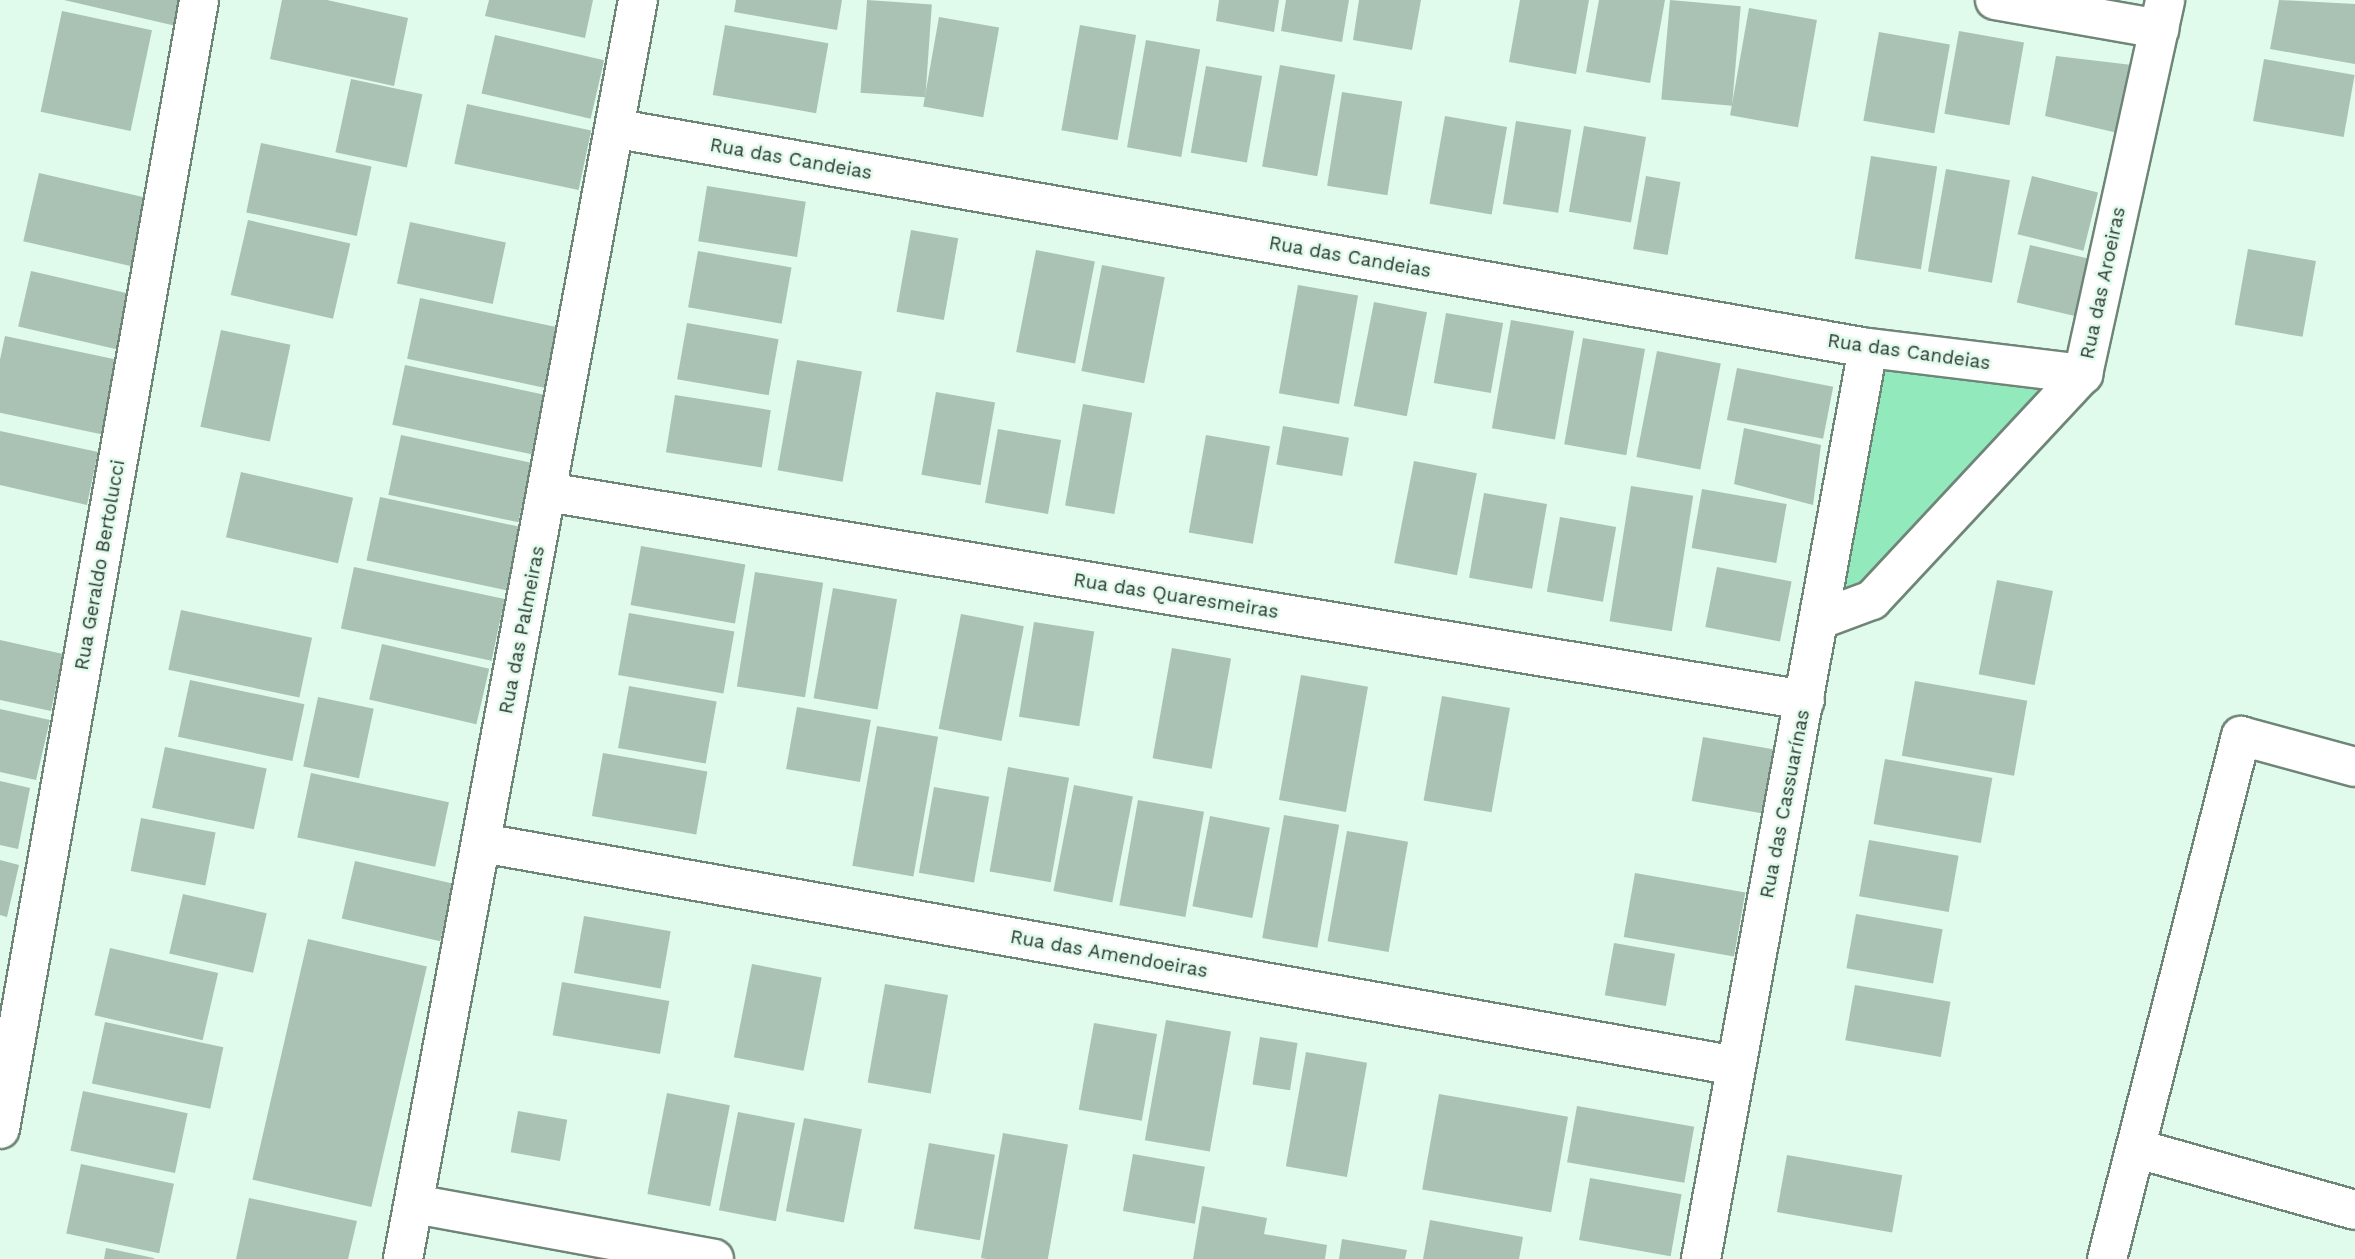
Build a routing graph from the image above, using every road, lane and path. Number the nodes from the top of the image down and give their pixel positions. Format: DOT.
graph roads {
  1 [pos="199,0"];
  2 [pos="638,0"];
  3 [pos="1996,0"];
  4 [pos="2162,15"];
  5 [pos="618,129"];
  6 [pos="1867,348"];
  7 [pos="2083,374"];
  8 [pos="547,492"];
  9 [pos="1821,620"];
  10 [pos="1805,700"];
  11 [pos="2355,767"];
  12 [pos="482,843"];
  13 [pos="1736,1066"];
  14 [pos="0,1129"];
  15 [pos="2138,1149"];
  16 [pos="415,1204"];
  17 [pos="2355,1210"];
  18 [pos="403,1259"];
  19 [pos="714,1259"];
  20 [pos="1702,1259"];
  21 [pos="2107,1259"];
  1 -- 14 [label="street, Rua Geraldo Bertolucci"];
  2 -- 5 [label="street, Rua das Palmeiras"];
  3 -- 4 [label="street"];
  4 -- 7 [label="street, Rua das Aroeiras"];
  5 -- 6 [label="street, Rua das Candeias"];
  5 -- 8 [label="street, Rua das Palmeiras"];
  6 -- 7 [label="street, Rua das Candeias"];
  6 -- 9 [label="street, Rua das Cassuarínas"];
  7 -- 9 [label="street, Rua das Aroeiras"];
  8 -- 10 [label="street, Rua das Quaresmeiras"];
  8 -- 12 [label="street, Rua das Palmeiras"];
  9 -- 10 [label="street, Rua das Cassuarínas"];
  10 -- 13 [label="street, Rua das Cassuarínas"];
  11 -- 15 [label="street"];
  12 -- 13 [label="street, Rua das Amendoeiras"];
  12 -- 16 [label="street, Rua das Palmeiras"];
  13 -- 20 [label="street, Rua das Cassuarínas"];
  15 -- 17 [label="street"];
  15 -- 21 [label="street"];
  16 -- 18 [label="street, Rua das Palmeiras"];
  16 -- 19 [label="street"];
}
